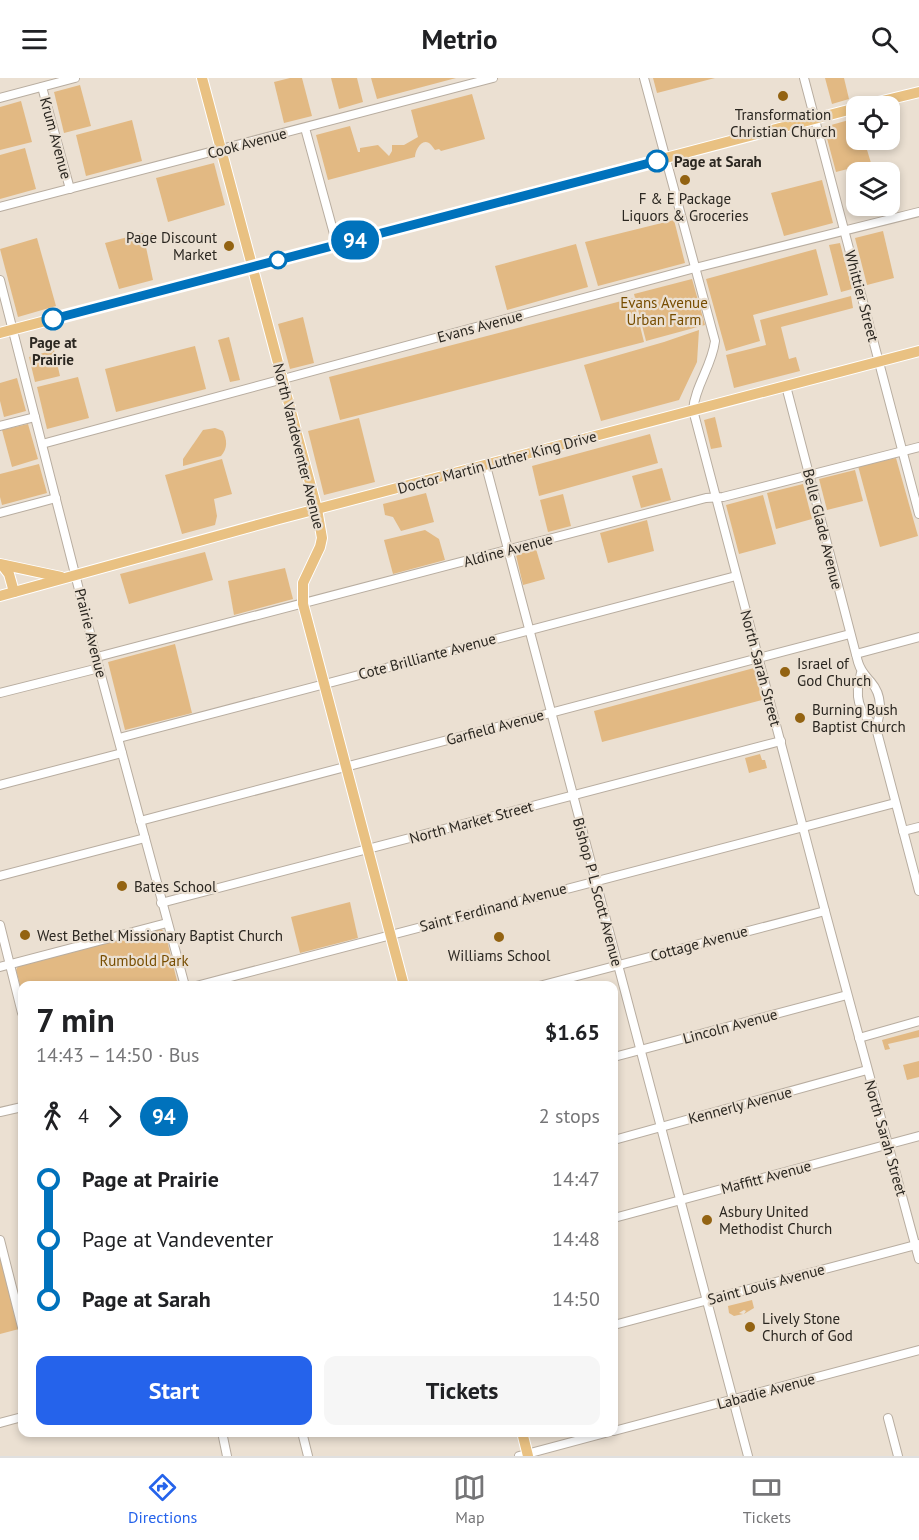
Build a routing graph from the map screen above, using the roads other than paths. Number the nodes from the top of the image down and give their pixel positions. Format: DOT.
graph roads {
  1 [pos="75,78"];
  2 [pos="202,78"];
  3 [pos="493,78"];
  4 [pos="644,78"];
  5 [pos="804,78"];
  6 [pos="42,87"];
  7 [pos="919,92"];
  8 [pos="900,97"];
  9 [pos="0,98"];
  10 [pos="846,111"];
  11 [pos="815,119"];
  12 [pos="305,128"];
  13 [pos="222,150"];
  14 [pos="666,158"];
  15 [pos="70,189"];
  16 [pos="0,207"];
  17 [pos="919,212"];
  18 [pos="844,231"];
  19 [pos="337,245"];
  20 [pos="253,267"];
  21 [pos="695,268"];
  22 [pos="0,280"];
  23 [pos="13,330"];
  24 [pos="0,333"];
  25 [pos="919,351"];
  26 [pos="879,362"];
  27 [pos="283,379"];
  28 [pos="786,386"];
  29 [pos="693,410"];
  30 [pos="34,417"];
  31 [pos="0,426"];
  32 [pos="42,444"];
  33 [pos="919,447"];
  34 [pos="902,451"];
  35 [pos="486,466"];
  36 [pos="809,475"];
  37 [pos="56,498"];
  38 [pos="715,498"];
  39 [pos="317,509"];
  40 [pos="0,513"];
  41 [pos="919,514"];
  42 [pos="508,550"];
  43 [pos="1,565"];
  44 [pos="76,575"];
  45 [pos="736,576"];
  46 [pos="64,578"];
  47 [pos="14,592"];
  48 [pos="0,596"];
  49 [pos="303,604"];
  50 [pos="529,629"];
  51 [pos="850,634"];
  52 [pos="919,637"];
  53 [pos="856,654"];
  54 [pos="97,657"];
  55 [pos="759,658"];
  56 [pos="99,668"];
  57 [pos="861,673"];
  58 [pos="324,684"];
  59 [pos="0,693"];
  60 [pos="550,712"];
  61 [pos="876,728"];
  62 [pos="119,738"];
  63 [pos="781,741"];
  64 [pos="122,753"];
  65 [pos="346,766"];
  66 [pos="0,785"];
  67 [pos="572,795"];
  68 [pos="895,803"];
  69 [pos="140,821"];
  70 [pos="804,826"];
  71 [pos="919,826"];
  72 [pos="903,831"];
  73 [pos="145,838"];
  74 [pos="368,850"];
  75 [pos="0,876"];
  76 [pos="595,880"];
  77 [pos="919,891"];
  78 [pos="161,903"];
  79 [pos="825,911"];
  80 [pos="167,923"];
  81 [pos="0,925"];
  82 [pos="390,934"];
  83 [pos="10,964"];
  84 [pos="618,965"];
  85 [pos="0,967"];
  86 [pos="184,981"];
  87 [pos="215,981"];
  88 [pos="403,981"];
  89 [pos="557,981"];
  90 [pos="847,995"];
  91 [pos="18,997"];
  92 [pos="919,1021"];
  93 [pos="859,1038"];
  94 [pos="640,1050"];
  95 [pos="618,1056"];
  96 [pos="867,1070"];
  97 [pos="18,1108"];
  98 [pos="0,1112"];
  99 [pos="661,1127"];
  100 [pos="919,1136"];
  101 [pos="618,1139"];
  102 [pos="888,1145"];
  103 [pos="681,1200"];
  104 [pos="618,1217"];
  105 [pos="0,1240"];
  106 [pos="917,1245"];
  107 [pos="919,1259"];
  108 [pos="706,1300"];
  109 [pos="18,1311"];
  110 [pos="618,1324"];
  111 [pos="919,1350"];
  112 [pos="733,1400"];
  113 [pos="18,1418"];
  114 [pos="888,1418"];
  115 [pos="0,1423"];
  116 [pos="618,1430"];
  117 [pos="223,1437"];
  118 [pos="303,1437"];
  119 [pos="523,1437"];
  120 [pos="591,1437"];
  121 [pos="525,1455"];
  122 [pos="227,1456"];
  123 [pos="308,1456"];
  124 [pos="748,1456"];
  125 [pos="898,1456"];
  1 -- 6 [label="street"];
  2 -- 13 [label="main road, North Vandeventer Avenue"];
  3 -- 12 [label="street, Cook Avenue"];
  4 -- 14 [label="street"];
  5 -- 11 [label="street, Whittier Street"];
  6 -- 9 [label="street"];
  6 -- 15 [label="street, Krum Avenue"];
  7 -- 8 [label="main road"];
  10 -- 11 [label="main road"];
  11 -- 14 [label="main road"];
  11 -- 18 [label="street, Whittier Street"];
  12 -- 13 [label="street, Cook Avenue"];
  12 -- 19 [label="street"];
  13 -- 15 [label="street, Cook Avenue"];
  13 -- 20 [label="main road, North Vandeventer Avenue"];
  14 -- 19 [label="main road"];
  14 -- 21 [label="street"];
  15 -- 16 [label="street, Cook Avenue"];
  17 -- 18 [label="street, Evans Avenue"];
  18 -- 21 [label="street, Evans Avenue"];
  18 -- 26 [label="street, Whittier Street"];
  19 -- 20 [label="main road"];
  20 -- 23 [label="main road"];
  20 -- 27 [label="main road, North Vandeventer Avenue"];
  21 -- 27 [label="street, Evans Avenue"];
  21 -- 29 [label="street"];
  22 -- 23 [label="street, Prairie Avenue"];
  23 -- 24 [label="main road"];
  23 -- 30 [label="street, Prairie Avenue"];
  25 -- 26 [label="main road, Doctor Martin Luther King Drive"];
  26 -- 28 [label="main road, Doctor Martin Luther King Drive"];
  26 -- 34 [label="street, Whittier Street"];
  27 -- 32 [label="street, Evans Avenue"];
  27 -- 39 [label="main road, North Vandeventer Avenue"];
  28 -- 29 [label="main road, Doctor Martin Luther King Drive"];
  28 -- 36 [label="street, Belle Glade Avenue"];
  29 -- 35 [label="main road, Doctor Martin Luther King Drive"];
  29 -- 38 [label="street, North Sarah Street"];
  30 -- 31 [label="street"];
  30 -- 32 [label="street, Prairie Avenue"];
  32 -- 37 [label="street, Prairie Avenue"];
  33 -- 34 [label="street, Aldine Avenue"];
  34 -- 36 [label="street, Aldine Avenue"];
  34 -- 41 [label="street, Whittier Street"];
  35 -- 39 [label="main road, Doctor Martin Luther King Drive"];
  35 -- 42 [label="street, Bishop P L Scott Avenue"];
  36 -- 38 [label="street, Aldine Avenue"];
  36 -- 51 [label="street, Belle Glade Avenue"];
  37 -- 40 [label="street"];
  37 -- 44 [label="street, Prairie Avenue"];
  38 -- 42 [label="street, Aldine Avenue"];
  38 -- 45 [label="street, North Sarah Street"];
  39 -- 44 [label="main road, Doctor Martin Luther King Drive"];
  39 -- 49 [label="main road, North Vandeventer Avenue"];
  42 -- 49 [label="street, Aldine Avenue"];
  42 -- 50 [label="street, Bishop P L Scott Avenue"];
  43 -- 46 [label="main road"];
  43 -- 47 [label="main road"];
  44 -- 46 [label="main road, Doctor Martin Luther King Drive"];
  44 -- 54 [label="street, Prairie Avenue"];
  45 -- 50 [label="street, Cote Brilliante Avenue"];
  45 -- 55 [label="street, North Sarah Street"];
  46 -- 47 [label="main road, Doctor Martin Luther King Drive"];
  47 -- 48 [label="main road, Doctor Martin Luther King Drive"];
  49 -- 54 [label="street, Aldine Avenue"];
  49 -- 58 [label="main road, North Vandeventer Avenue"];
  50 -- 58 [label="street, Cote Brilliante Avenue"];
  50 -- 60 [label="street, Bishop P L Scott Avenue"];
  51 -- 53 [label="street, Belle Glade Avenue"];
  51 -- 55 [label="street, Garfield Avenue"];
  52 -- 53 [label="street"];
  53 -- 57 [label="street, Belle Glade Avenue"];
  54 -- 56 [label="street, Prairie Avenue"];
  55 -- 60 [label="street, Garfield Avenue"];
  55 -- 63 [label="street, North Sarah Street"];
  56 -- 59 [label="street"];
  56 -- 62 [label="street, Prairie Avenue"];
  57 -- 61 [label="street, Belle Glade Avenue"];
  57 -- 61 [label="street, Belle Glade Avenue"];
  58 -- 62 [label="street, Cote Brilliante Avenue"];
  58 -- 65 [label="main road, North Vandeventer Avenue"];
  60 -- 65 [label="street, Garfield Avenue"];
  60 -- 67 [label="street, Bishop P L Scott Avenue"];
  61 -- 68 [label="street, Belle Glade Avenue"];
  62 -- 64 [label="street, Prairie Avenue"];
  63 -- 67 [label="street, North Market Street"];
  63 -- 70 [label="street, North Sarah Street"];
  64 -- 66 [label="street"];
  64 -- 69 [label="street, Prairie Avenue"];
  65 -- 69 [label="street, Garfield Avenue"];
  65 -- 74 [label="main road, North Vandeventer Avenue"];
  67 -- 74 [label="street, North Market Street"];
  67 -- 76 [label="street, Bishop P L Scott Avenue"];
  68 -- 70 [label="street, Saint Ferdinand Avenue"];
  68 -- 72 [label="street, Belle Glade Avenue"];
  69 -- 73 [label="street, Prairie Avenue"];
  70 -- 76 [label="street, Saint Ferdinand Avenue"];
  70 -- 79 [label="street, North Sarah Street"];
  71 -- 72 [label="street"];
  72 -- 77 [label="street, Belle Glade Avenue"];
  73 -- 75 [label="street"];
  73 -- 78 [label="street, Prairie Avenue"];
  74 -- 78 [label="street, North Market Street"];
  74 -- 82 [label="main road, North Vandeventer Avenue"];
  76 -- 82 [label="street, Saint Ferdinand Avenue"];
  76 -- 84 [label="street, Bishop P L Scott Avenue"];
  78 -- 80 [label="street, Prairie Avenue"];
  79 -- 84 [label="street, Cottage Avenue"];
  79 -- 90 [label="street, North Sarah Street"];
  80 -- 83 [label="street"];
  80 -- 86 [label="street, Prairie Avenue"];
  81 -- 83 [label="street"];
  82 -- 87 [label="street, Saint Ferdinand Avenue"];
  82 -- 88 [label="main road, North Vandeventer Avenue"];
  83 -- 85 [label="street"];
  83 -- 91 [label="street"];
  84 -- 89 [label="street, Cottage Avenue"];
  84 -- 94 [label="street, Bishop P L Scott Avenue"];
  90 -- 93 [label="street, North Sarah Street"];
  90 -- 94 [label="street, Lincoln Avenue"];
  92 -- 93 [label="street"];
  93 -- 96 [label="street, North Sarah Street"];
  94 -- 95 [label="street, Lincoln Avenue"];
  94 -- 99 [label="street, Bishop P L Scott Avenue"];
  96 -- 99 [label="street, Kennerly Avenue"];
  96 -- 102 [label="street, North Sarah Street"];
  97 -- 98 [label="street"];
  99 -- 101 [label="street, Kennerly Avenue"];
  99 -- 103 [label="street, Bishop P L Scott Avenue"];
  100 -- 102 [label="street, Maffitt Avenue"];
  102 -- 103 [label="street, Maffitt Avenue"];
  102 -- 106 [label="street, North Sarah Street"];
  103 -- 104 [label="street, Maffitt Avenue"];
  103 -- 108 [label="street, Bishop P L Scott Avenue"];
  105 -- 109 [label="street"];
  106 -- 107 [label="street, North Sarah Street"];
  106 -- 108 [label="street, Saint Louis Avenue"];
  108 -- 110 [label="street, Saint Louis Avenue"];
  108 -- 112 [label="street, Bishop P L Scott Avenue"];
  111 -- 112 [label="street, Labadie Avenue"];
  112 -- 116 [label="street, Labadie Avenue"];
  112 -- 124 [label="street, Bishop P L Scott Avenue"];
  113 -- 115 [label="street"];
  114 -- 125 [label="street"];
  117 -- 122 [label="street"];
  118 -- 123 [label="street"];
  119 -- 121 [label="main road"];
  120 -- 121 [label="street"];
}
